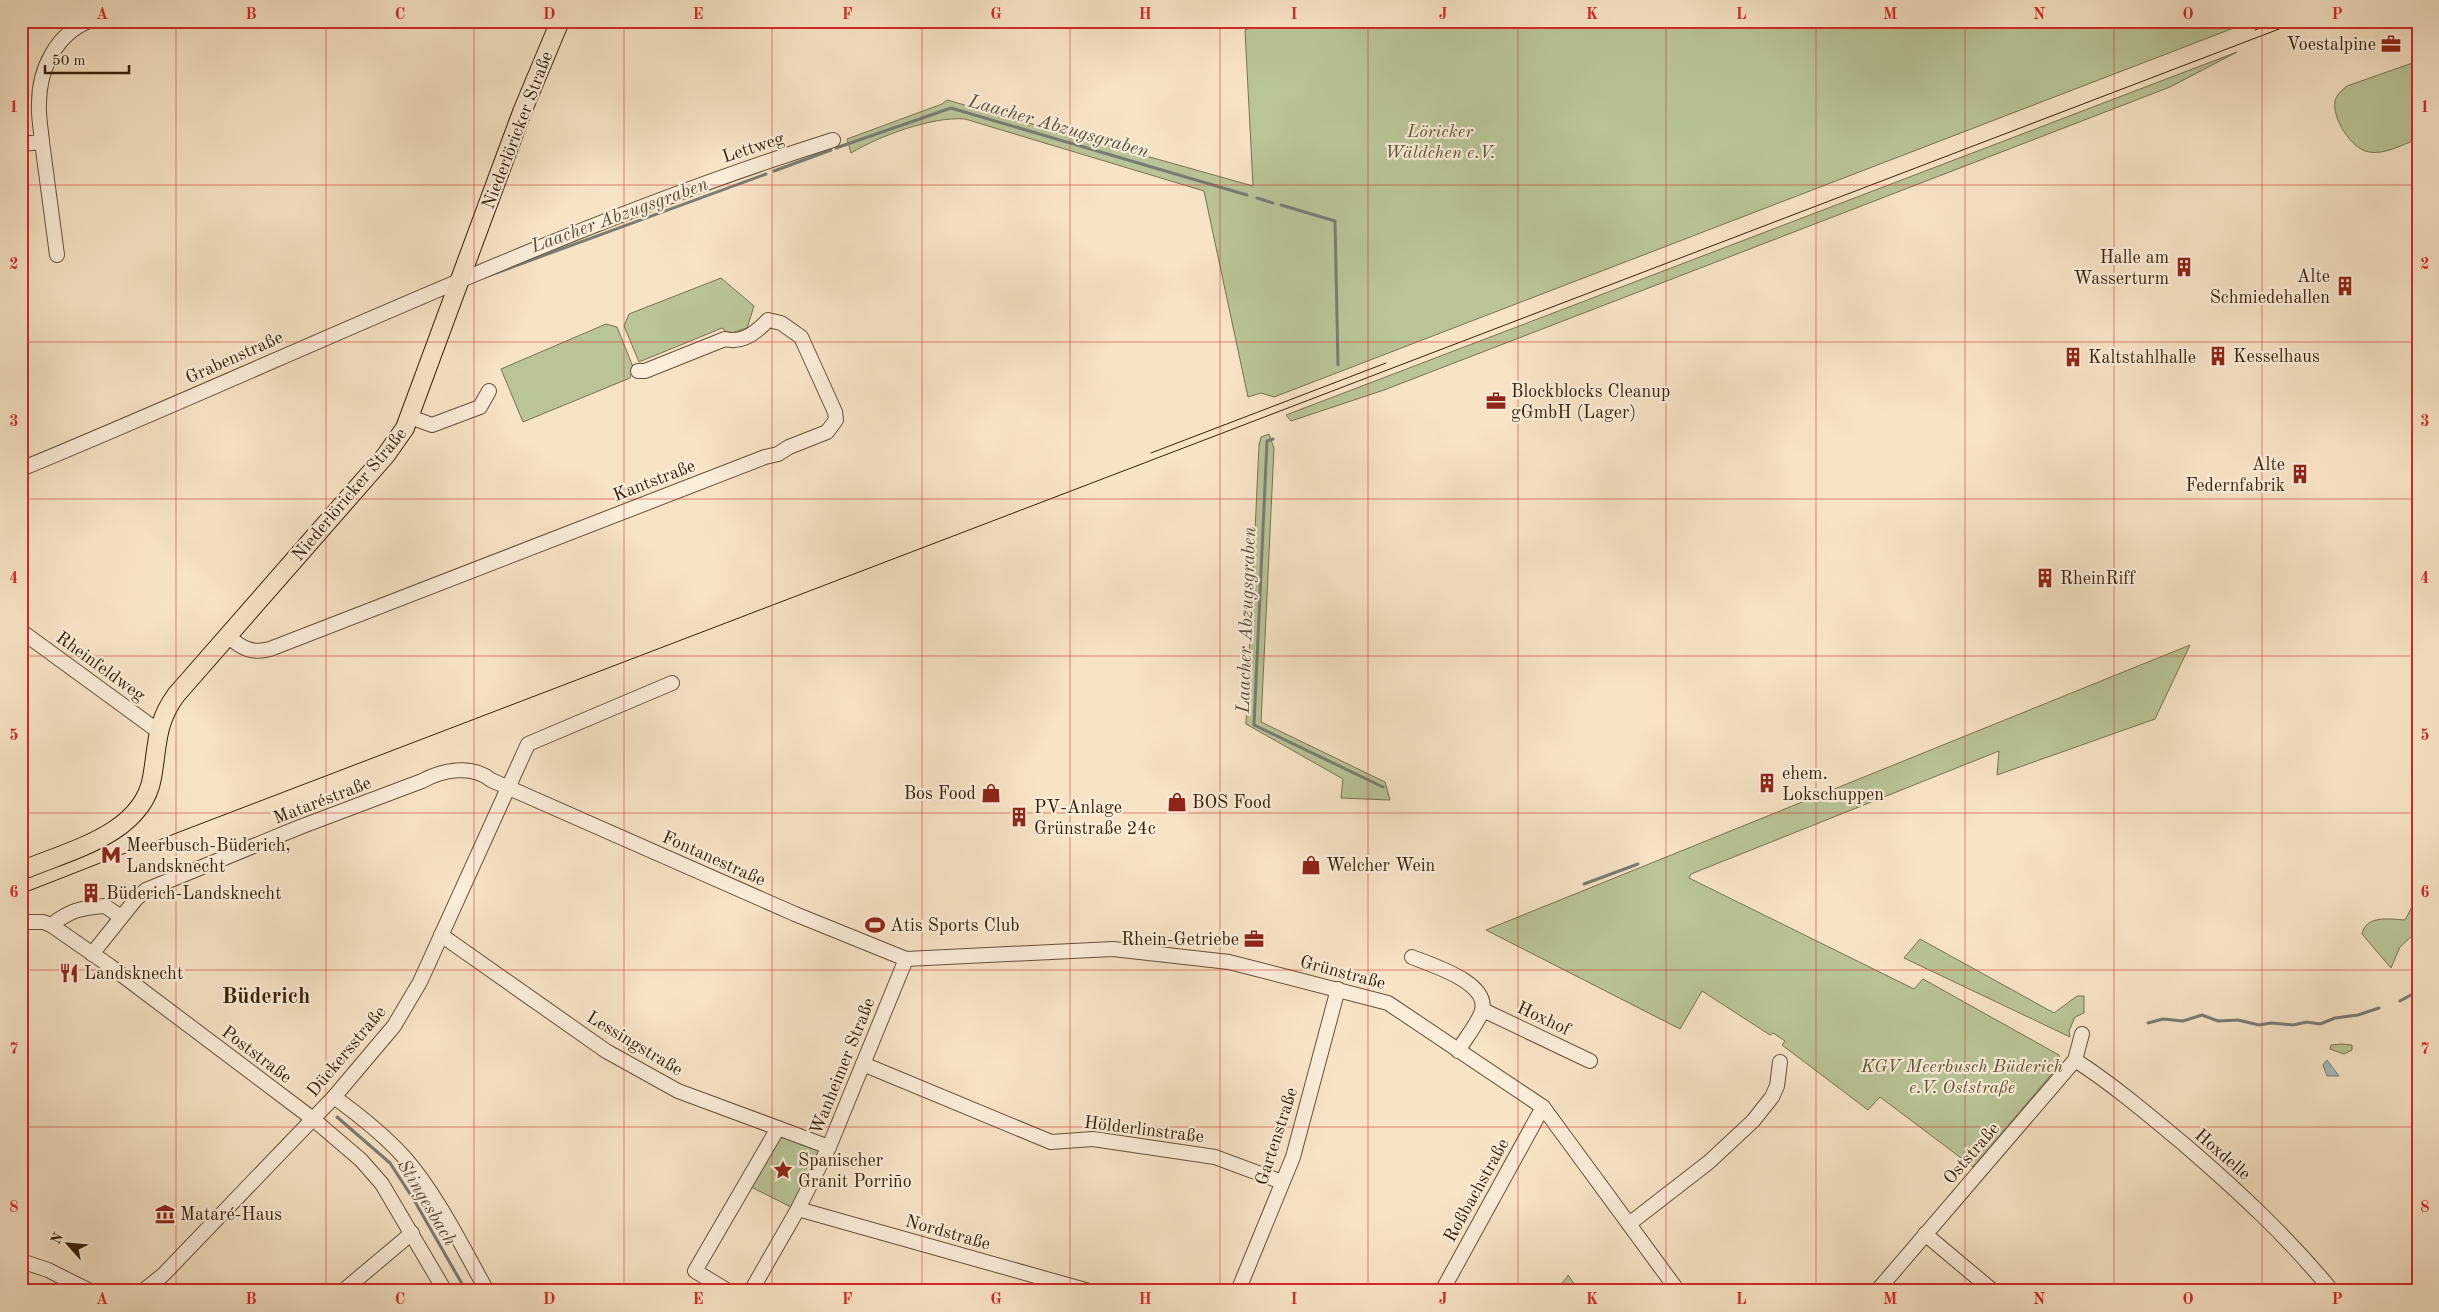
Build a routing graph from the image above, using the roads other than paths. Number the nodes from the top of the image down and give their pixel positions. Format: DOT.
graph roads {
  1 [pos="89,21"];
  2 [pos="560,21"];
  3 [pos="833,140"];
  4 [pos="42,142"];
  5 [pos="21,144"];
  6 [pos="57,255"];
  7 [pos="462,280"];
  8 [pos="638,371"];
  9 [pos="489,391"];
  10 [pos="410,417"];
  11 [pos="21,469"];
  12 [pos="21,631"];
  13 [pos="228,636"];
  14 [pos="672,683"];
  15 [pos="158,731"];
  16 [pos="509,787"];
  17 [pos="23,866"];
  18 [pos="121,917"];
  19 [pos="21,922"];
  20 [pos="51,925"];
  21 [pos="441,935"];
  22 [pos="92,954"];
  23 [pos="1412,957"];
  24 [pos="906,959"];
  25 [pos="1338,989"];
  26 [pos="1483,1010"];
  27 [pos="2082,1034"];
  28 [pos="1458,1051"];
  29 [pos="1590,1060"];
  30 [pos="2075,1060"];
  31 [pos="1780,1062"];
  32 [pos="863,1064"];
  33 [pos="334,1097"];
  34 [pos="1543,1107"];
  35 [pos="313,1119"];
  36 [pos="778,1128"];
  37 [pos="829,1147"];
  38 [pos="1282,1182"];
  39 [pos="798,1209"];
  40 [pos="1629,1224"];
  41 [pos="412,1233"];
  42 [pos="1925,1234"];
  43 [pos="21,1261"];
  44 [pos="90,1291"];
  45 [pos="143,1291"];
  46 [pos="343,1291"];
  47 [pos="445,1291"];
  48 [pos="487,1291"];
  49 [pos="728,1291"];
  50 [pos="751,1291"];
  51 [pos="1089,1291"];
  52 [pos="1238,1291"];
  53 [pos="1442,1291"];
  54 [pos="1678,1291"];
  55 [pos="1877,1291"];
  56 [pos="1993,1291"];
  57 [pos="2332,1291"];
  1 -- 4 [label="street"];
  2 -- 7 [label="main road, Niederlöricker Straße"];
  3 -- 7 [label="street, Lettweg"];
  4 -- 5 [label="street"];
  4 -- 6 [label="street"];
  7 -- 10 [label="main road, Niederlöricker Straße"];
  7 -- 11 [label="street, Grabenstraße"];
  8 -- 13 [label="street, Kantstraße"];
  9 -- 10 [label="street"];
  10 -- 13 [label="main road, Niederlöricker Straße"];
  12 -- 15 [label="street, Rheinfeldweg"];
  13 -- 15 [label="main road, Niederlöricker Straße"];
  14 -- 16 [label="street"];
  15 -- 17 [label="main road, Niederlöricker Straße"];
  16 -- 18 [label="street, Mataréstraße"];
  16 -- 21 [label="street, Dückersstraße"];
  16 -- 24 [label="street, Fontanestraße"];
  18 -- 20 [label="street"];
  18 -- 22 [label="street, Mataréstraße"];
  19 -- 20 [label="street, Poststraße"];
  20 -- 22 [label="street, Poststraße"];
  21 -- 33 [label="street, Dückersstraße"];
  21 -- 36 [label="street, Lessingstraße"];
  22 -- 35 [label="street, Poststraße"];
  23 -- 26 [label="street"];
  24 -- 25 [label="street, Grünstraße"];
  24 -- 32 [label="street, Wanheimer Straße"];
  25 -- 28 [label="street, Grünstraße"];
  25 -- 38 [label="street, Gartenstraße"];
  26 -- 28 [label="street"];
  26 -- 29 [label="street, Hoxhof"];
  27 -- 30 [label="street, Oststraße"];
  28 -- 34 [label="street, Grünstraße"];
  30 -- 42 [label="street, Oststraße"];
  30 -- 57 [label="street, Hoxdelle"];
  31 -- 40 [label="street"];
  32 -- 37 [label="street, Wanheimer Straße"];
  32 -- 38 [label="street, Hölderlinstraße"];
  33 -- 35 [label="street, Dückersstraße"];
  33 -- 48 [label="street"];
  34 -- 40 [label="street, Grünstraße"];
  34 -- 53 [label="street, Roßbachstraße"];
  35 -- 41 [label="street, Poststraße"];
  35 -- 45 [label="street, Dückersstraße"];
  36 -- 37 [label="street, Lessingstraße"];
  36 -- 49 [label="street"];
  37 -- 39 [label="street, Wanheimer Straße"];
  38 -- 52 [label="street, Gartenstraße"];
  39 -- 50 [label="street, Wanheimer Straße"];
  39 -- 51 [label="street, Nordstraße"];
  40 -- 54 [label="street, Grünstraße"];
  41 -- 46 [label="street"];
  41 -- 47 [label="street, Poststraße"];
  42 -- 55 [label="street, Oststraße"];
  42 -- 56 [label="street"];
  43 -- 44 [label="street"];
}
